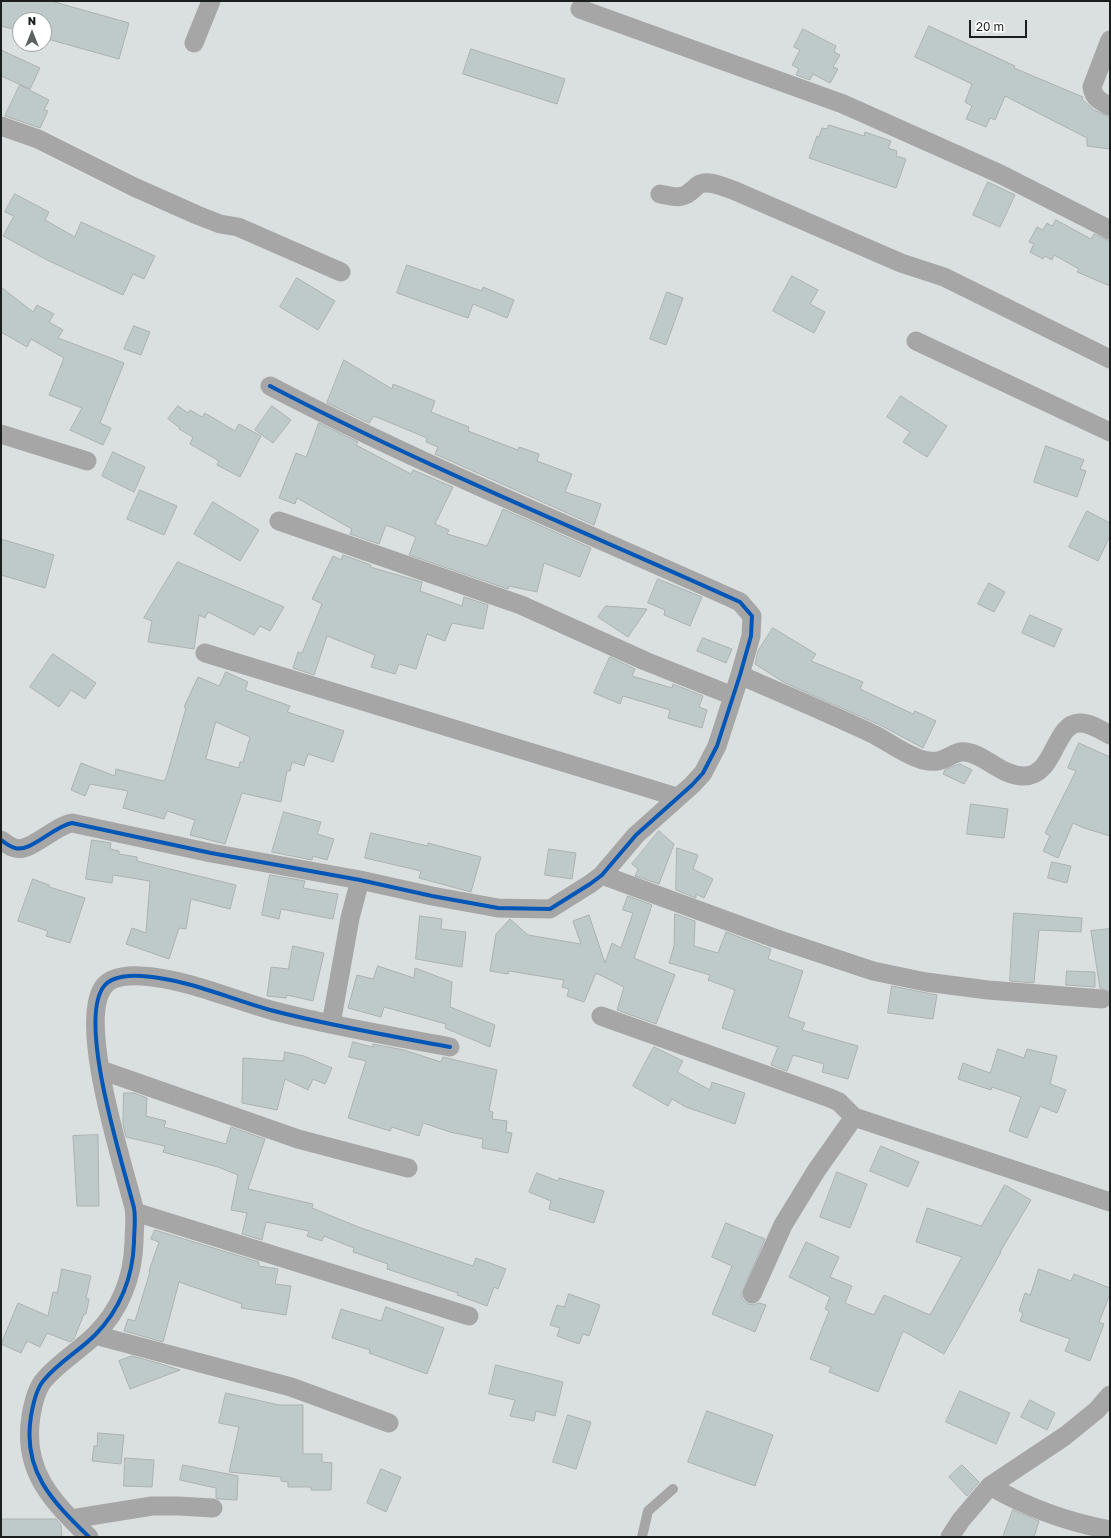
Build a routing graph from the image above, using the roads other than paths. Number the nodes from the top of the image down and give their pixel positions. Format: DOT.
graph roads {
  1 [pos="211,1"];
  2 [pos="580,9"];
  3 [pos="1110,40"];
  4 [pos="194,43"];
  5 [pos="1110,106"];
  6 [pos="1,126"];
  7 [pos="660,194"];
  8 [pos="1110,230"];
  9 [pos="341,272"];
  10 [pos="916,341"];
  11 [pos="1110,359"];
  12 [pos="270,386"];
  13 [pos="1110,432"];
  14 [pos="1,434"];
  15 [pos="87,461"];
  16 [pos="279,522"];
  17 [pos="205,653"];
  18 [pos="740,675"];
  19 [pos="733,696"];
  20 [pos="1110,735"];
  21 [pos="677,797"];
  22 [pos="1,840"];
  23 [pos="602,874"];
  24 [pos="360,880"];
  25 [pos="1102,999"];
  26 [pos="601,1016"];
  27 [pos="331,1024"];
  28 [pos="450,1047"];
  29 [pos="101,1070"];
  30 [pos="854,1117"];
  31 [pos="408,1168"];
  32 [pos="1110,1202"];
  33 [pos="135,1212"];
  34 [pos="752,1294"];
  35 [pos="469,1316"];
  36 [pos="95,1335"];
  37 [pos="1110,1395"];
  38 [pos="1103,1412"];
  39 [pos="389,1423"];
  40 [pos="990,1486"];
  41 [pos="672,1489"];
  42 [pos="213,1508"];
  43 [pos="71,1519"];
  44 [pos="1110,1530"];
  45 [pos="89,1537"];
  46 [pos="642,1537"];
  47 [pos="950,1537"];
  1 -- 4 [label="street"];
  2 -- 8 [label="street"];
  3 -- 5 [label="street"];
  6 -- 9 [label="street"];
  7 -- 11 [label="street"];
  10 -- 13 [label="street"];
  12 -- 18 [label="street"];
  14 -- 15 [label="street"];
  16 -- 19 [label="street"];
  17 -- 21 [label="street"];
  18 -- 19 [label="street"];
  18 -- 20 [label="street"];
  19 -- 21 [label="street"];
  21 -- 23 [label="street"];
  22 -- 24 [label="street"];
  23 -- 24 [label="street"];
  23 -- 25 [label="street"];
  24 -- 27 [label="street"];
  26 -- 30 [label="street"];
  27 -- 28 [label="street"];
  27 -- 29 [label="street"];
  29 -- 31 [label="street"];
  29 -- 33 [label="street"];
  30 -- 32 [label="street"];
  30 -- 34 [label="street"];
  33 -- 35 [label="street"];
  33 -- 36 [label="street"];
  36 -- 39 [label="street"];
  36 -- 43 [label="street"];
  37 -- 38 [label="street"];
  38 -- 40 [label="street"];
  40 -- 44 [label="street"];
  40 -- 47 [label="street"];
  41 -- 46 [label="lane"];
  42 -- 43 [label="street"];
  43 -- 45 [label="street"];
}
